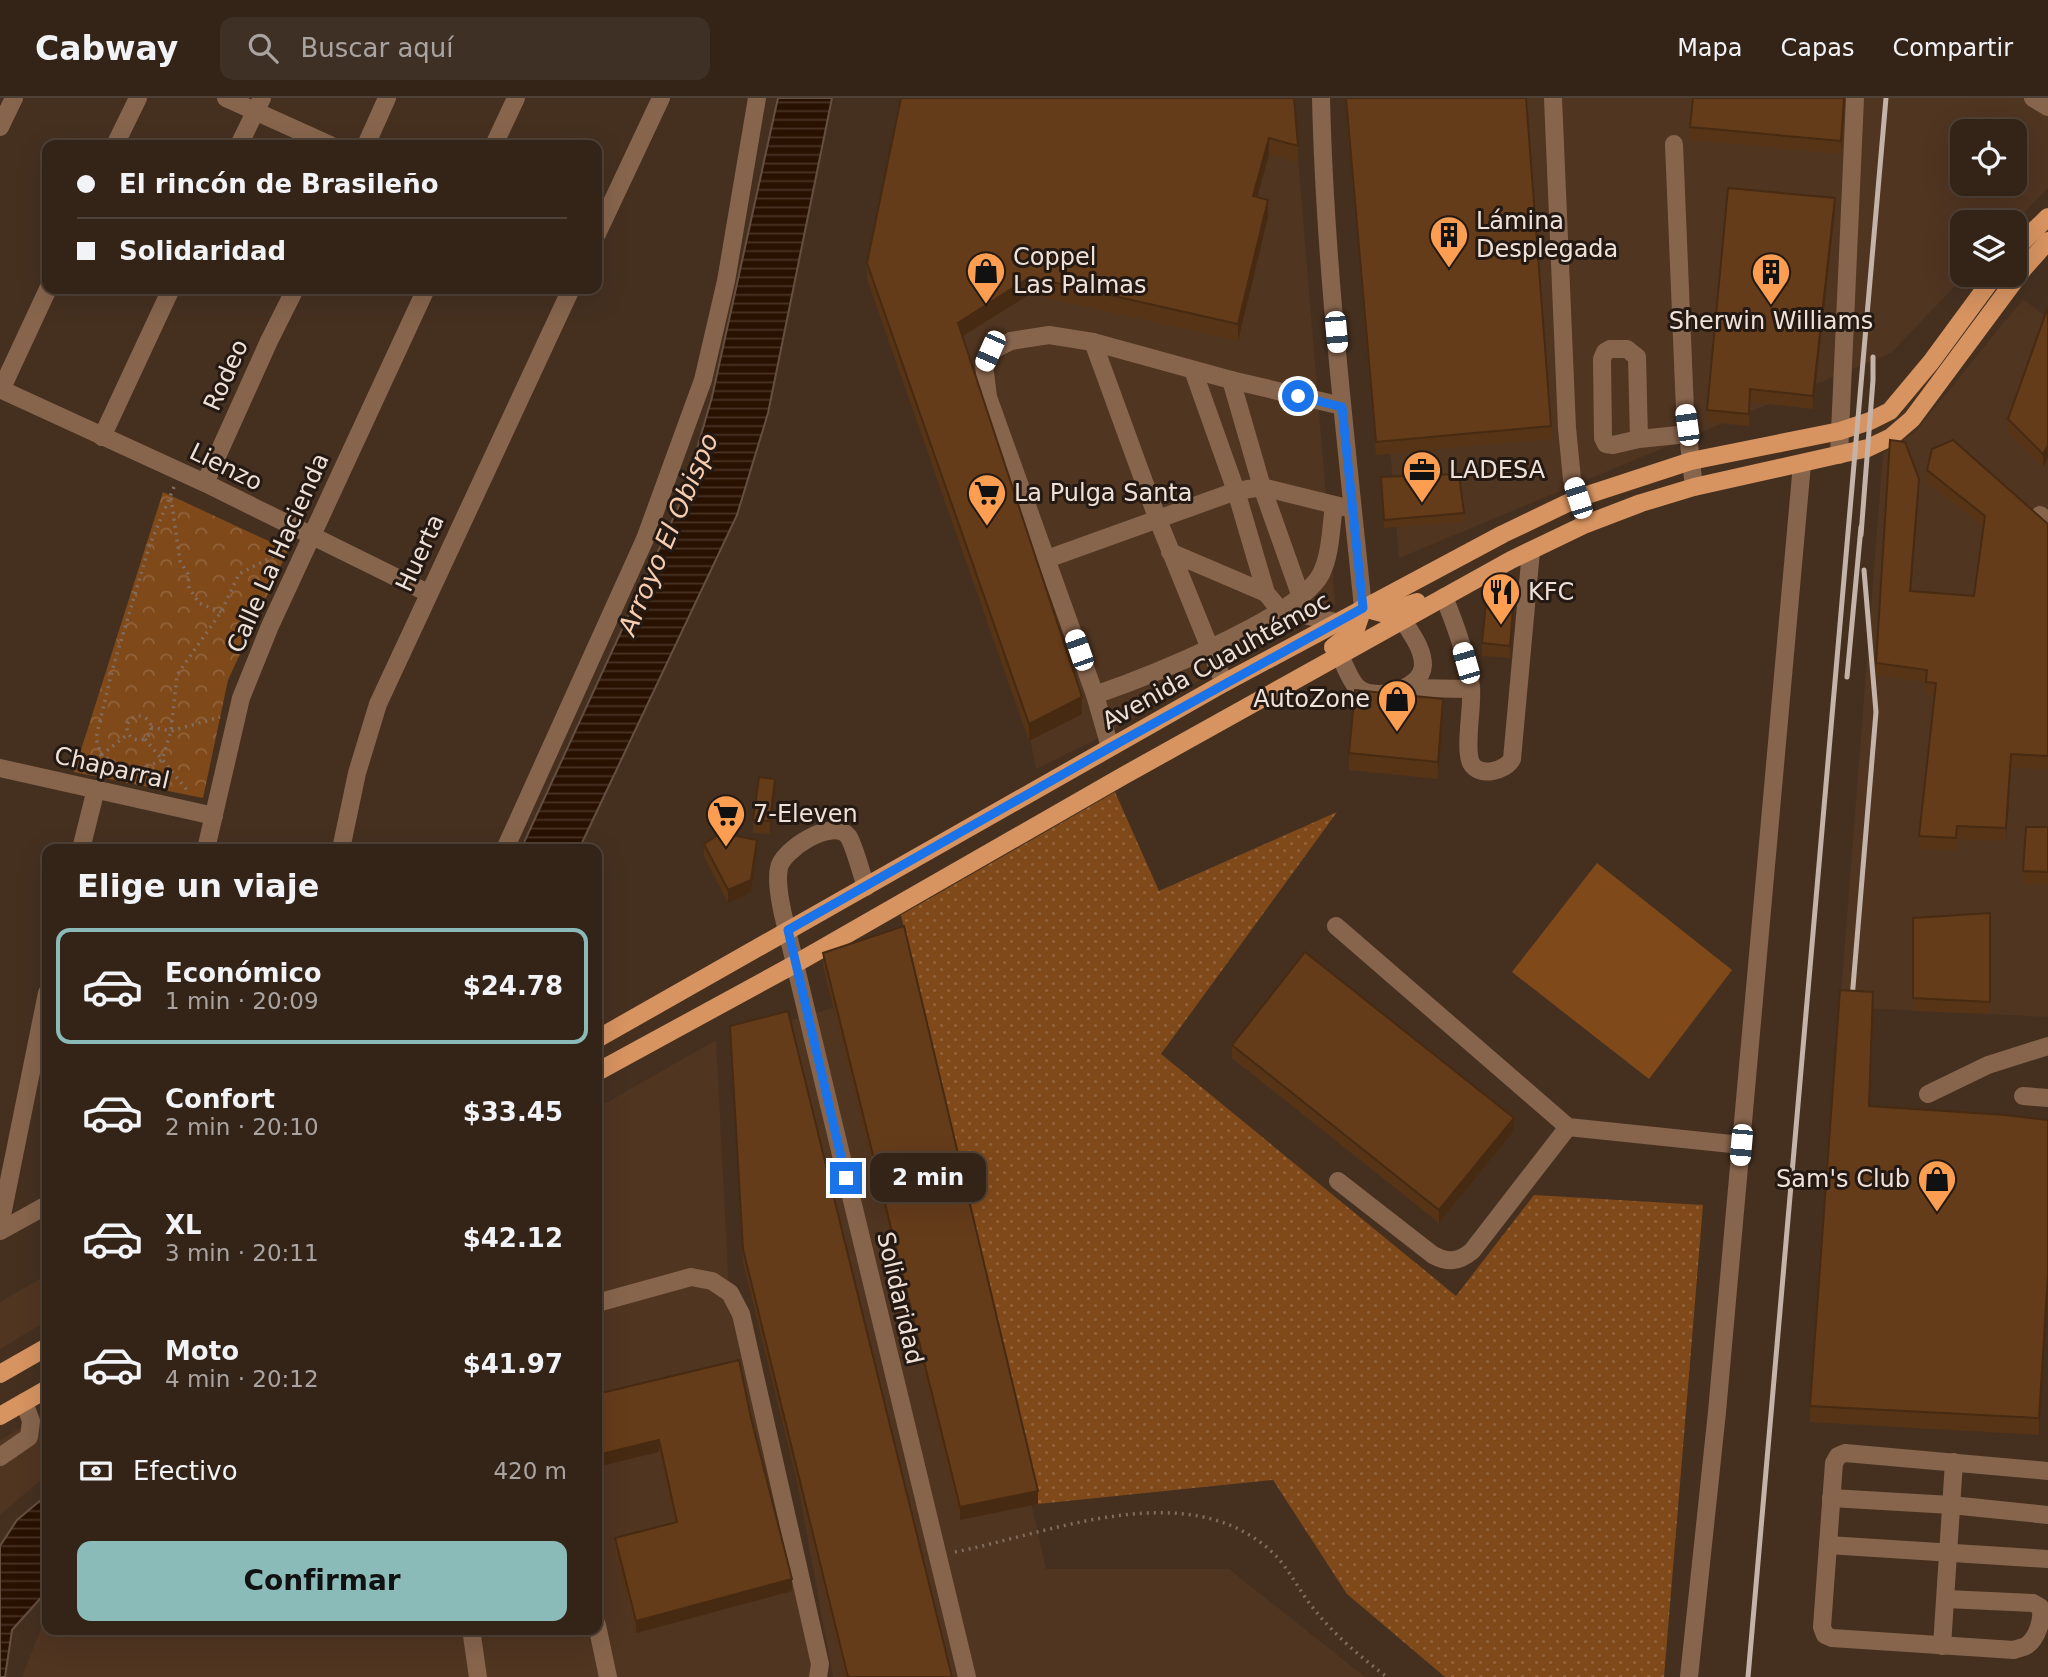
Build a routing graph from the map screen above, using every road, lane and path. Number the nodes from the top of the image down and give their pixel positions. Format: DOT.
graph roads {
  1 [pos="14,98"];
  2 [pos="138,98"];
  3 [pos="226,98"];
  4 [pos="387,98"];
  5 [pos="516,98"];
  6 [pos="662,98"];
  7 [pos="757,98"];
  8 [pos="1321,98"];
  9 [pos="1553,98"];
  10 [pos="1855,98"];
  11 [pos="2033,98"];
  12 [pos="258,105"];
  13 [pos="2048,107"];
  14 [pos="2,119"];
  15 [pos="118,140"];
  16 [pos="241,140"];
  17 [pos="321,140"];
  18 [pos="368,140"];
  19 [pos="496,140"];
  20 [pos="1674,144"];
  21 [pos="2048,218"];
  22 [pos="602,224"];
  23 [pos="2027,238"];
  24 [pos="2048,242"];
  25 [pos="1986,287"];
  26 [pos="46,294"];
  27 [pos="169,294"];
  28 [pos="292,294"];
  29 [pos="424,294"];
  30 [pos="569,294"];
  31 [pos="1093,342"];
  32 [pos="1193,370"];
  33 [pos="1231,380"];
  34 [pos="1,390"];
  35 [pos="1342,407"];
  36 [pos="1840,431"];
  37 [pos="1688,434"];
  38 [pos="102,437"];
  39 [pos="1639,439"];
  40 [pos="1839,455"];
  41 [pos="1691,461"];
  42 [pos="1802,464"];
  43 [pos="179,471"];
  44 [pos="1634,478"];
  45 [pos="205,483"];
  46 [pos="1262,486"];
  47 [pos="1694,487"];
  48 [pos="1236,491"];
  49 [pos="170,497"];
  50 [pos="1578,498"];
  51 [pos="1641,503"];
  52 [pos="1334,505"];
  53 [pos="1353,509"];
  54 [pos="1158,520"];
  55 [pos="1586,524"];
  56 [pos="311,537"];
  57 [pos="1531,551"];
  58 [pos="1170,552"];
  59 [pos="1047,559"];
  60 [pos="428,593"];
  61 [pos="1266,593"];
  62 [pos="1301,597"];
  63 [pos="1444,597"];
  64 [pos="1363,608"];
  65 [pos="1280,610"];
  66 [pos="220,612"];
  67 [pos="1402,620"];
  68 [pos="1336,622"];
  69 [pos="1210,648"];
  70 [pos="1340,656"];
  71 [pos="1313,671"];
  72 [pos="1224,683"];
  73 [pos="1407,688"];
  74 [pos="1471,689"];
  75 [pos="1095,695"];
  76 [pos="236,720"];
  77 [pos="151,727"];
  78 [pos="170,731"];
  79 [pos="128,734"];
  80 [pos="145,739"];
  81 [pos="1111,747"];
  82 [pos="101,755"];
  83 [pos="162,760"];
  84 [pos="0,768"];
  85 [pos="67,783"];
  86 [pos="96,789"];
  87 [pos="214,816"];
  88 [pos="82,844"];
  89 [pos="207,844"];
  90 [pos="342,844"];
  91 [pos="507,844"];
  92 [pos="866,887"];
  93 [pos="1336,926"];
  94 [pos="788,930"];
  95 [pos="795,964"];
  96 [pos="42,1018"];
  97 [pos="602,1036"];
  98 [pos="2048,1046"];
  99 [pos="602,1069"];
  100 [pos="1928,1094"];
  101 [pos="2024,1097"];
  102 [pos="2048,1098"];
  103 [pos="1568,1127"];
  104 [pos="1741,1145"];
  105 [pos="1338,1181"];
  106 [pos="42,1208"];
  107 [pos="0,1225"];
  108 [pos="0,1231"];
  109 [pos="602,1302"];
  110 [pos="42,1350"];
  111 [pos="0,1374"];
  112 [pos="42,1392"];
  113 [pos="24,1402"];
  114 [pos="0,1416"];
  115 [pos="0,1457"];
  116 [pos="1954,1462"];
  117 [pos="2048,1471"];
  118 [pos="1831,1498"];
  119 [pos="1951,1505"];
  120 [pos="2048,1515"];
  121 [pos="1828,1545"];
  122 [pos="1949,1553"];
  123 [pos="936,1556"];
  124 [pos="2048,1559"];
  125 [pos="1946,1599"];
  126 [pos="472,1635"];
  127 [pos="599,1635"];
  128 [pos="1942,1646"];
  129 [pos="478,1677"];
  130 [pos="608,1677"];
  131 [pos="818,1677"];
  132 [pos="967,1677"];
  133 [pos="1387,1677"];
  134 [pos="1689,1677"];
  1 -- 14 [label="street"];
  2 -- 15 [label="street"];
  3 -- 12 [label="street"];
  4 -- 18 [label="street"];
  5 -- 19 [label="street"];
  6 -- 22 [label="street"];
  7 -- 91 [label="street"];
  8 -- 35 [label="street"];
  9 -- 50 [label="street"];
  10 -- 36 [label="street"];
  11 -- 13 [label="street"];
  12 -- 16 [label="street"];
  12 -- 17 [label="street"];
  20 -- 37 [label="street"];
  21 -- 23 [label="main road"];
  24 -- 40 [label="main road"];
  25 -- 36 [label="main road, Avenida Cuauhtémoc"];
  26 -- 34 [label="street"];
  27 -- 38 [label="street"];
  28 -- 45 [label="street, Rodeo"];
  29 -- 56 [label="street, Calle La Hacienda"];
  30 -- 60 [label="street, Huerta"];
  31 -- 32 [label="street"];
  31 -- 54 [label="street"];
  31 -- 59 [label="street"];
  32 -- 33 [label="street"];
  32 -- 48 [label="street"];
  33 -- 35 [label="street"];
  33 -- 46 [label="street"];
  34 -- 38 [label="street, Lienzo"];
  35 -- 53 [label="street"];
  36 -- 40 [label="street"];
  36 -- 41 [label="main road, Avenida Cuauhtémoc"];
  37 -- 39 [label="street"];
  37 -- 41 [label="street"];
  38 -- 43 [label="street, Lienzo"];
  39 -- 39 [label="street"];
  40 -- 42 [label="main road"];
  41 -- 44 [label="main road, Avenida Cuauhtémoc"];
  41 -- 47 [label="street"];
  42 -- 47 [label="main road"];
  42 -- 104 [label="street"];
  43 -- 45 [label="street, Lienzo"];
  43 -- 49 [label="path"];
  44 -- 50 [label="main road, Avenida Cuauhtémoc"];
  44 -- 51 [label="main road"];
  45 -- 56 [label="street, Lienzo"];
  46 -- 48 [label="street"];
  46 -- 52 [label="street"];
  46 -- 62 [label="street"];
  47 -- 51 [label="main road"];
  48 -- 54 [label="street"];
  48 -- 61 [label="street"];
  49 -- 66 [label="path"];
  49 -- 82 [label="path"];
  50 -- 55 [label="street"];
  50 -- 64 [label="main road, Avenida Cuauhtémoc"];
  51 -- 55 [label="main road"];
  52 -- 53 [label="street"];
  52 -- 62 [label="street"];
  53 -- 64 [label="street"];
  54 -- 58 [label="street"];
  54 -- 59 [label="street"];
  55 -- 57 [label="main road"];
  56 -- 60 [label="street, Lienzo"];
  56 -- 66 [label="path"];
  56 -- 76 [label="street, Calle La Hacienda"];
  57 -- 63 [label="main road"];
  57 -- 74 [label="street"];
  58 -- 61 [label="street"];
  58 -- 69 [label="street"];
  59 -- 75 [label="street"];
  60 -- 90 [label="street, Huerta"];
  61 -- 65 [label="street"];
  62 -- 65 [label="street"];
  63 -- 64 [label="main road"];
  63 -- 67 [label="main road"];
  63 -- 74 [label="street"];
  64 -- 68 [label="main road, Avenida Cuauhtémoc"];
  64 -- 71 [label="main road"];
  65 -- 68 [label="street"];
  65 -- 69 [label="street"];
  66 -- 78 [label="path"];
  67 -- 70 [label="main road"];
  67 -- 73 [label="street"];
  68 -- 72 [label="main road, Avenida Cuauhtémoc"];
  69 -- 72 [label="street"];
  69 -- 75 [label="street"];
  70 -- 71 [label="main road"];
  70 -- 73 [label="street"];
  71 -- 95 [label="main road"];
  72 -- 81 [label="main road, Avenida Cuauhtémoc"];
  73 -- 74 [label="street"];
  75 -- 81 [label="street"];
  76 -- 78 [label="path"];
  76 -- 87 [label="street, Calle La Hacienda"];
  77 -- 78 [label="path"];
  77 -- 79 [label="path"];
  77 -- 80 [label="path"];
  78 -- 83 [label="path"];
  79 -- 80 [label="path"];
  79 -- 82 [label="path"];
  80 -- 83 [label="path"];
  81 -- 92 [label="main road, Avenida Cuauhtémoc"];
  82 -- 83 [label="path"];
  82 -- 85 [label="path"];
  83 -- 87 [label="path"];
  84 -- 85 [label="street, Chaparral"];
  85 -- 86 [label="street, Chaparral"];
  86 -- 87 [label="street, Chaparral"];
  86 -- 88 [label="street"];
  87 -- 89 [label="street, Calle La Hacienda"];
  92 -- 94 [label="main road, Avenida Cuauhtémoc"];
  92 -- 94 [label="street, Solidaridad"];
  93 -- 103 [label="street"];
  94 -- 95 [label="street, Solidaridad"];
  94 -- 97 [label="main road, Avenida Cuauhtémoc"];
  95 -- 99 [label="main road"];
  95 -- 123 [label="street, Solidaridad"];
  96 -- 107 [label="street"];
  98 -- 100 [label="street"];
  101 -- 102 [label="street"];
  103 -- 104 [label="street"];
  103 -- 105 [label="street"];
  104 -- 134 [label="street"];
  106 -- 108 [label="street"];
  109 -- 131 [label="street"];
  110 -- 111 [label="main road"];
  112 -- 113 [label="main road"];
  113 -- 114 [label="main road"];
  113 -- 115 [label="street"];
  116 -- 117 [label="street"];
  116 -- 118 [label="street"];
  116 -- 119 [label="street"];
  118 -- 119 [label="street"];
  118 -- 121 [label="street"];
  119 -- 120 [label="street"];
  119 -- 122 [label="street"];
  121 -- 122 [label="street"];
  121 -- 128 [label="street"];
  122 -- 124 [label="street"];
  122 -- 125 [label="street"];
  123 -- 132 [label="street, Solidaridad"];
  123 -- 133 [label="path"];
  125 -- 128 [label="street"];
  125 -- 128 [label="street"];
  126 -- 129 [label="street"];
  127 -- 130 [label="street"];
}
